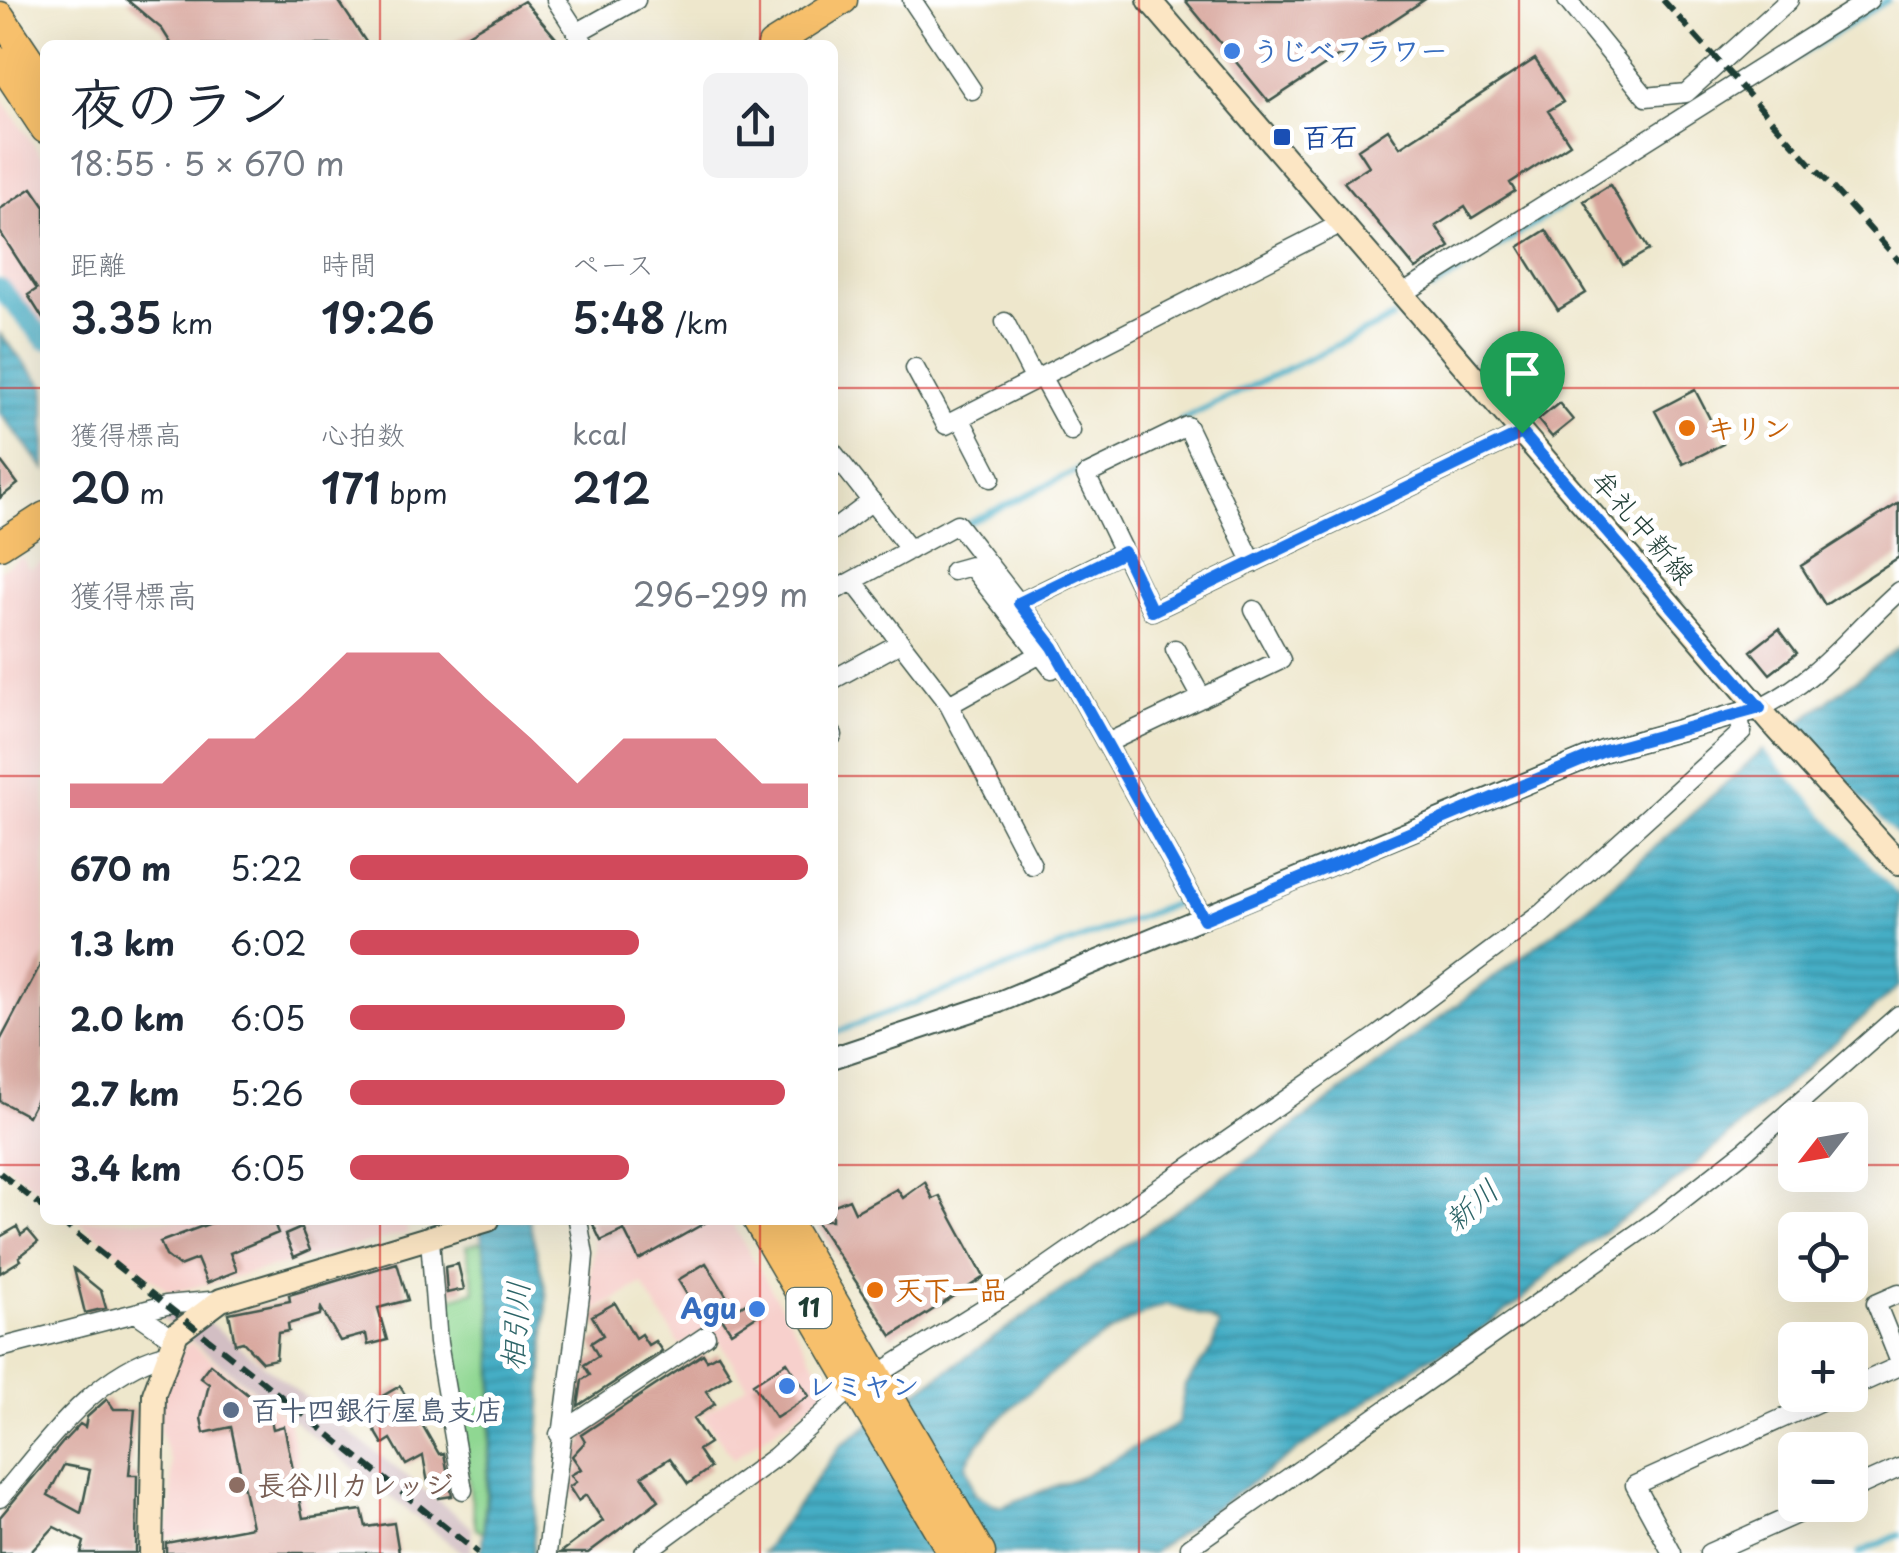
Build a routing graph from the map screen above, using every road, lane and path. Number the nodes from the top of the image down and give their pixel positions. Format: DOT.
graph roads {
  1 [pos="556,0"];
  2 [pos="636,0"];
  3 [pos="843,0"];
  4 [pos="912,0"];
  5 [pos="1149,0"];
  6 [pos="1567,0"];
  7 [pos="1789,0"];
  8 [pos="1869,0"];
  9 [pos="0,16"];
  10 [pos="582,38"];
  11 [pos="780,40"];
  12 [pos="0,61"];
  13 [pos="40,76"];
  14 [pos="972,90"];
  15 [pos="40,121"];
  16 [pos="1340,224"];
  17 [pos="1401,295"];
  18 [pos="1005,322"];
  19 [pos="915,368"];
  20 [pos="1038,378"];
  21 [pos="960,418"];
  22 [pos="1070,432"];
  23 [pos="1522,433"];
  24 [pos="838,458"];
  25 [pos="991,478"];
  26 [pos="872,501"];
  27 [pos="40,519"];
  28 [pos="838,526"];
  29 [pos="0,545"];
  30 [pos="910,550"];
  31 [pos="1124,552"];
  32 [pos="1253,563"];
  33 [pos="954,571"];
  34 [pos="853,581"];
  35 [pos="838,589"];
  36 [pos="1899,590"];
  37 [pos="1019,603"];
  38 [pos="1254,610"];
  39 [pos="900,643"];
  40 [pos="1176,649"];
  41 [pos="1048,657"];
  42 [pos="838,677"];
  43 [pos="1202,698"];
  44 [pos="949,706"];
  45 [pos="1756,715"];
  46 [pos="1108,742"];
  47 [pos="1899,863"];
  48 [pos="1032,866"];
  49 [pos="1204,919"];
  50 [pos="1899,1015"];
  51 [pos="838,1056"];
  52 [pos="474,1225"];
  53 [pos="579,1225"];
  54 [pos="760,1225"];
  55 [pos="788,1225"];
  56 [pos="430,1239"];
  57 [pos="1899,1292"];
  58 [pos="221,1300"];
  59 [pos="136,1313"];
  60 [pos="706,1336"];
  61 [pos="168,1346"];
  62 [pos="0,1348"];
  63 [pos="1899,1363"];
  64 [pos="1868,1379"];
  65 [pos="869,1386"];
  66 [pos="1796,1412"];
  67 [pos="559,1434"];
  68 [pos="1899,1468"];
  69 [pos="1868,1482"];
  70 [pos="463,1490"];
  71 [pos="0,1498"];
  72 [pos="1779,1522"];
  73 [pos="1188,1551"];
  74 [pos="151,1553"];
  75 [pos="547,1553"];
  76 [pos="644,1553"];
  77 [pos="952,1553"];
  78 [pos="981,1553"];
  79 [pos="1672,1553"];
  80 [pos="1709,1553"];
  1 -- 10 [label="street"];
  2 -- 10 [label="street"];
  3 -- 11 [label="main road"];
  4 -- 14 [label="street"];
  5 -- 16 [label="main road, 牟礼中新線"];
  6 -- 7 [label="street"];
  8 -- 17 [label="street"];
  9 -- 13 [label="main road"];
  12 -- 15 [label="main road"];
  16 -- 17 [label="main road, 牟礼中新線"];
  16 -- 20 [label="street"];
  17 -- 23 [label="main road, 牟礼中新線"];
  18 -- 20 [label="street"];
  19 -- 21 [label="street"];
  20 -- 21 [label="street"];
  20 -- 22 [label="street"];
  21 -- 25 [label="street"];
  23 -- 32 [label="street"];
  23 -- 45 [label="main road, 牟礼中新線"];
  24 -- 26 [label="street"];
  26 -- 28 [label="street"];
  26 -- 30 [label="street"];
  27 -- 29 [label="main road"];
  30 -- 34 [label="street"];
  30 -- 37 [label="street"];
  31 -- 32 [label="street"];
  31 -- 32 [label="street"];
  31 -- 37 [label="street"];
  33 -- 41 [label="street"];
  34 -- 35 [label="street"];
  34 -- 39 [label="street"];
  36 -- 45 [label="street"];
  37 -- 41 [label="street"];
  38 -- 43 [label="street"];
  39 -- 42 [label="street"];
  39 -- 44 [label="street"];
  40 -- 43 [label="street"];
  41 -- 44 [label="street"];
  41 -- 46 [label="street"];
  43 -- 46 [label="street"];
  44 -- 48 [label="street"];
  45 -- 47 [label="main road, 牟礼中新線"];
  45 -- 49 [label="street"];
  45 -- 65 [label="street"];
  46 -- 49 [label="street"];
  49 -- 51 [label="street"];
  50 -- 73 [label="street"];
  52 -- 56 [label="main road"];
  53 -- 67 [label="street"];
  54 -- 65 [label="main road, 11"];
  55 -- 65 [label="main road, 11"];
  56 -- 58 [label="main road"];
  56 -- 70 [label="street"];
  57 -- 63 [label="street"];
  58 -- 59 [label="street"];
  58 -- 61 [label="main road"];
  59 -- 61 [label="street"];
  59 -- 62 [label="street"];
  60 -- 67 [label="street"];
  61 -- 71 [label="street"];
  61 -- 74 [label="main road"];
  63 -- 64 [label="street"];
  65 -- 76 [label="street"];
  65 -- 77 [label="main road, 11"];
  65 -- 78 [label="main road, 11"];
  66 -- 79 [label="street"];
  67 -- 75 [label="street"];
  68 -- 69 [label="street"];
  72 -- 80 [label="street"];
}
